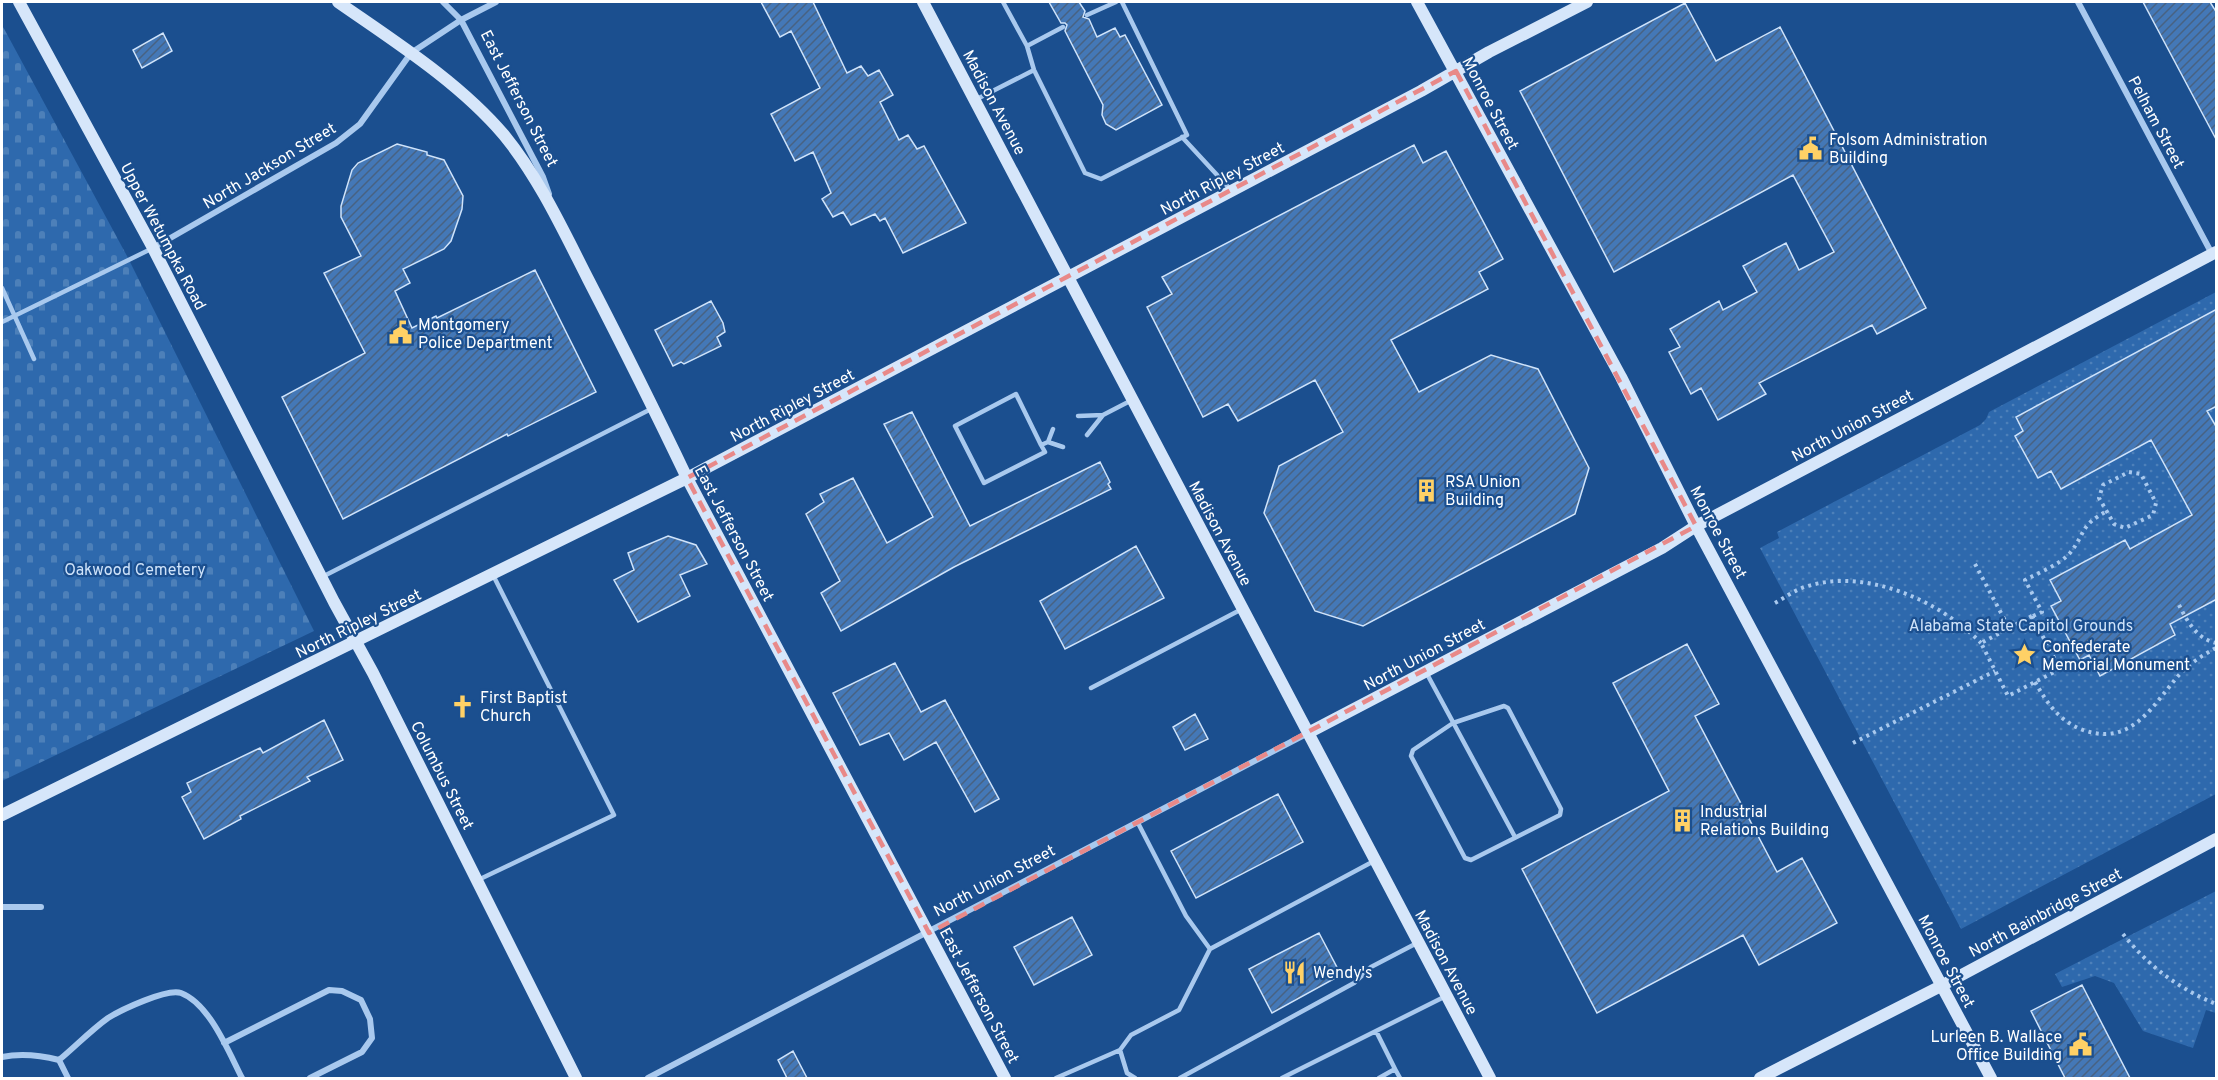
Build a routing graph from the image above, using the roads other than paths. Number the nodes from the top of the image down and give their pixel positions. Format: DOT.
graph roads {
  1 [pos="19,2"];
  2 [pos="338,2"];
  3 [pos="443,2"];
  4 [pos="496,2"];
  5 [pos="923,2"];
  6 [pos="1003,2"];
  7 [pos="1116,2"];
  8 [pos="1122,2"];
  9 [pos="1417,2"];
  10 [pos="1587,2"];
  11 [pos="2078,2"];
  12 [pos="1087,15"];
  13 [pos="461,20"];
  14 [pos="1063,27"];
  15 [pos="1027,46"];
  16 [pos="411,53"];
  17 [pos="1034,70"];
  18 [pos="1456,71"];
  19 [pos="975,100"];
  20 [pos="1182,137"];
  21 [pos="1232,191"];
  22 [pos="566,236"];
  23 [pos="153,248"];
  24 [pos="2214,254"];
  25 [pos="1068,278"];
  26 [pos="2,288"];
  27 [pos="14,316"];
  28 [pos="2,322"];
  29 [pos="34,359"];
  30 [pos="1132,400"];
  31 [pos="654,408"];
  32 [pos="1102,415"];
  33 [pos="1078,416"];
  34 [pos="1053,429"];
  35 [pos="1087,435"];
  36 [pos="1048,442"];
  37 [pos="1041,444"];
  38 [pos="1063,447"];
  39 [pos="687,478"];
  40 [pos="276,488"];
  41 [pos="1696,526"];
  42 [pos="493,575"];
  43 [pos="321,578"];
  44 [pos="1242,609"];
  45 [pos="356,642"];
  46 [pos="1426,671"];
  47 [pos="1091,688"];
  48 [pos="1453,723"];
  49 [pos="1308,733"];
  50 [pos="2,815"];
  51 [pos="1138,823"];
  52 [pos="1515,837"];
  53 [pos="2217,839"];
  54 [pos="1374,861"];
  55 [pos="477,880"];
  56 [pos="2,907"];
  57 [pos="41,908"];
  58 [pos="929,933"];
  59 [pos="1418,942"];
  60 [pos="1210,949"];
  61 [pos="1941,986"];
  62 [pos="1447,995"];
  63 [pos="1376,1031"];
  64 [pos="224,1043"];
  65 [pos="1120,1050"];
  66 [pos="2,1057"];
  67 [pos="59,1060"];
  68 [pos="1395,1069"];
  69 [pos="68,1078"];
  70 [pos="242,1078"];
  71 [pos="310,1078"];
  72 [pos="576,1078"];
  73 [pos="648,1078"];
  74 [pos="1005,1078"];
  75 [pos="1056,1078"];
  76 [pos="1135,1078"];
  77 [pos="1180,1078"];
  78 [pos="1282,1078"];
  79 [pos="1379,1078"];
  80 [pos="1400,1078"];
  81 [pos="1490,1078"];
  82 [pos="1761,1078"];
  83 [pos="1990,1078"];
  1 -- 23 [label="main road, Upper Wetumpka Road"];
  2 -- 16 [label="main road"];
  3 -- 13 [label="street, East Jefferson Street"];
  4 -- 13 [label="street, North Jackson Street"];
  5 -- 19 [label="main road, Madison Avenue"];
  6 -- 15 [label="lane"];
  7 -- 12 [label="lane"];
  8 -- 20 [label="lane"];
  9 -- 18 [label="main road, Monroe Street"];
  10 -- 18 [label="main road, North Ripley Street"];
  11 -- 24 [label="street, Pelham Street"];
  13 -- 16 [label="street, North Jackson Street"];
  13 -- 22 [label="street, East Jefferson Street"];
  14 -- 15 [label="lane"];
  15 -- 17 [label="lane"];
  16 -- 22 [label="main road"];
  16 -- 23 [label="street, North Jackson Street"];
  17 -- 19 [label="lane"];
  17 -- 20 [label="lane"];
  18 -- 21 [label="main road, North Ripley Street"];
  18 -- 41 [label="main road, Monroe Street"];
  19 -- 25 [label="main road, Madison Avenue"];
  20 -- 21 [label="lane"];
  21 -- 25 [label="main road, North Ripley Street"];
  22 -- 31 [label="main road, East Jefferson Street"];
  23 -- 27 [label="lane"];
  23 -- 40 [label="main road, Upper Wetumpka Road"];
  24 -- 41 [label="main road, North Union Street"];
  25 -- 30 [label="main road, Madison Avenue"];
  25 -- 39 [label="main road, North Ripley Street"];
  26 -- 27 [label="lane"];
  27 -- 28 [label="lane"];
  27 -- 29 [label="lane"];
  30 -- 32 [label="lane"];
  30 -- 44 [label="main road, Madison Avenue"];
  31 -- 39 [label="main road, East Jefferson Street"];
  31 -- 43 [label="lane"];
  32 -- 33 [label="lane"];
  32 -- 35 [label="lane"];
  34 -- 36 [label="lane"];
  36 -- 37 [label="lane"];
  36 -- 38 [label="lane"];
  37 -- 37 [label="lane"];
  39 -- 42 [label="main road, North Ripley Street"];
  39 -- 58 [label="main road, East Jefferson Street"];
  40 -- 43 [label="main road, Columbus Street"];
  41 -- 46 [label="main road, North Union Street"];
  41 -- 61 [label="main road, Monroe Street"];
  42 -- 45 [label="main road, North Ripley Street"];
  42 -- 55 [label="lane"];
  43 -- 45 [label="main road, Columbus Street"];
  44 -- 47 [label="lane"];
  44 -- 49 [label="main road, Madison Avenue"];
  45 -- 50 [label="main road, North Ripley Street"];
  45 -- 55 [label="main road, Columbus Street"];
  46 -- 48 [label="lane"];
  46 -- 49 [label="main road, North Union Street"];
  48 -- 52 [label="lane"];
  48 -- 52 [label="lane"];
  48 -- 52 [label="lane"];
  49 -- 51 [label="street, North Union Street"];
  49 -- 54 [label="main road, Madison Avenue"];
  51 -- 58 [label="street, North Union Street"];
  51 -- 60 [label="lane"];
  53 -- 61 [label="main road, North Bainbridge Street"];
  54 -- 59 [label="main road, Madison Avenue"];
  54 -- 60 [label="lane"];
  55 -- 72 [label="main road, Columbus Street"];
  56 -- 57 [label="street"];
  58 -- 73 [label="street, North Union Street"];
  58 -- 74 [label="main road, East Jefferson Street"];
  59 -- 62 [label="main road, Madison Avenue"];
  59 -- 77 [label="lane"];
  60 -- 65 [label="lane"];
  61 -- 82 [label="main road, North Bainbridge Street"];
  61 -- 83 [label="main road, Monroe Street"];
  62 -- 63 [label="lane"];
  62 -- 81 [label="main road, Madison Avenue"];
  63 -- 68 [label="lane"];
  63 -- 78 [label="lane"];
  64 -- 67 [label="street"];
  64 -- 70 [label="street"];
  64 -- 71 [label="street"];
  65 -- 75 [label="lane"];
  65 -- 76 [label="lane"];
  66 -- 67 [label="street"];
  67 -- 69 [label="street"];
  68 -- 79 [label="lane"];
  68 -- 80 [label="lane"];
}
